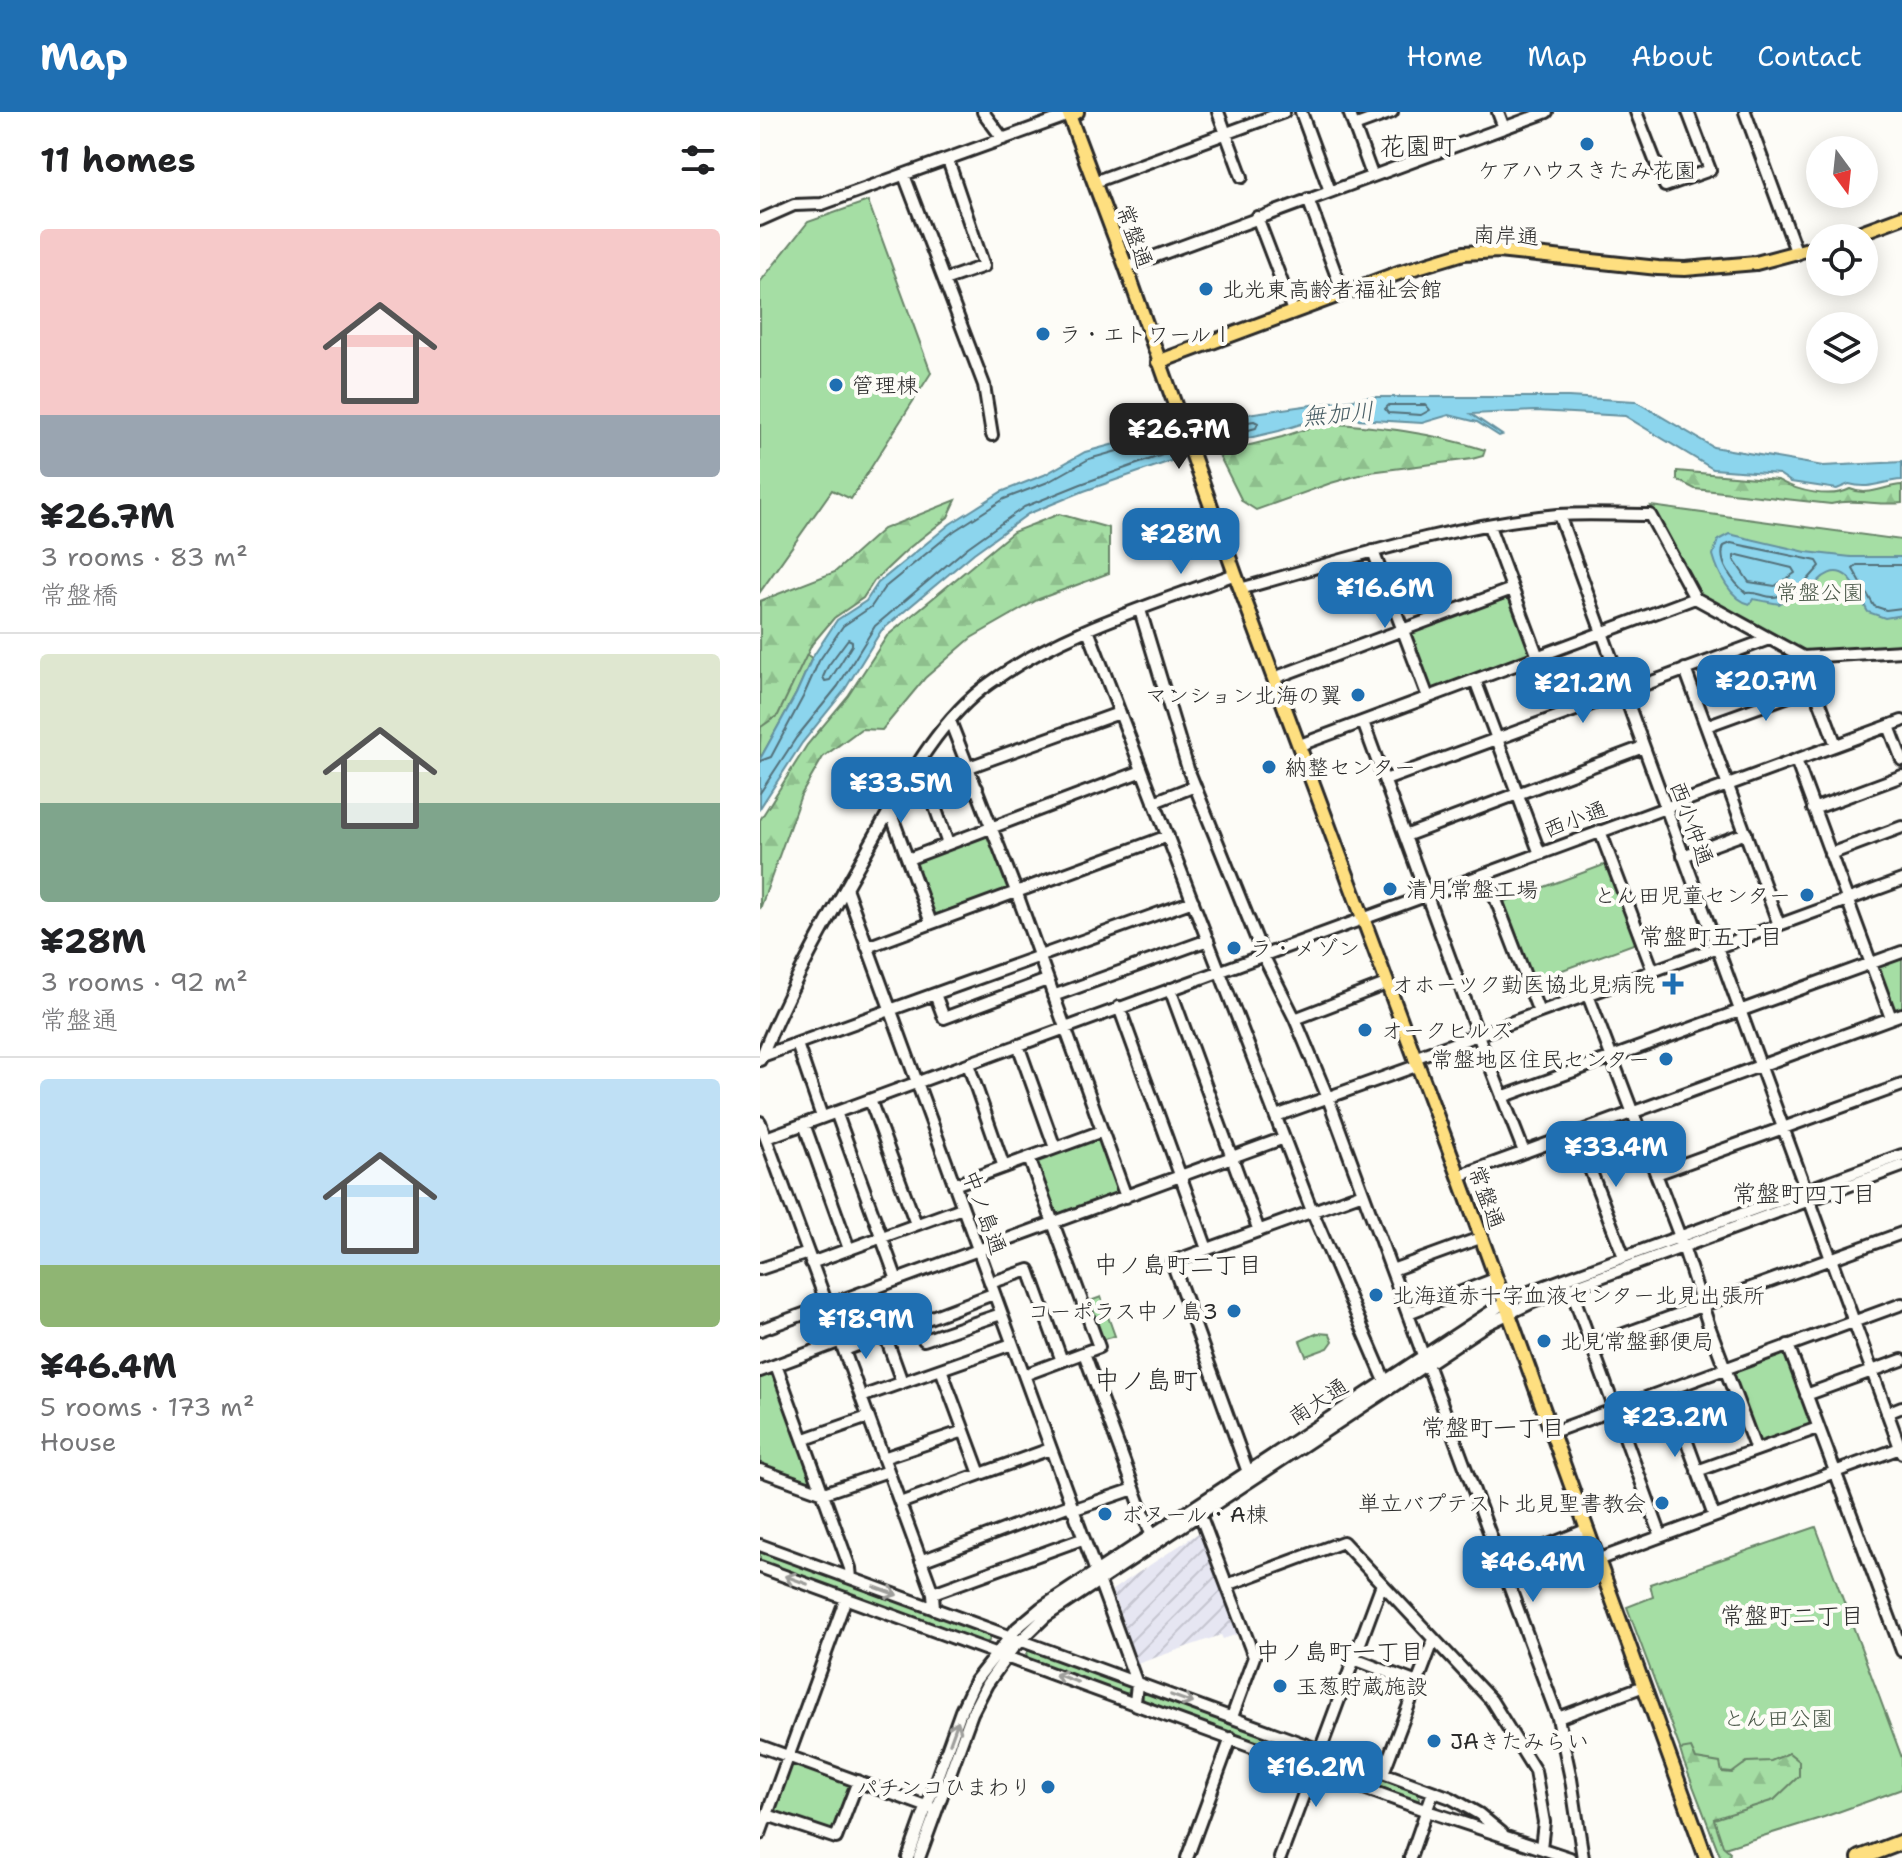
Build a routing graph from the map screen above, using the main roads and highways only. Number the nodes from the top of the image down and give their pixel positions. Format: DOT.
graph roads {
  1 [pos="1072,113"];
  2 [pos="1902,217"];
  3 [pos="1878,226"];
  4 [pos="1806,251"];
  5 [pos="1158,362"];
  6 [pos="1902,1842"];
  7 [pos="1706,1858"];
  8 [pos="1860,1858"];
  1 -- 5 [label="main road, 常盤通"];
  2 -- 3 [label="main road"];
  4 -- 5 [label="main road, 南岸通"];
  5 -- 7 [label="main road, 常盤通"];
  6 -- 8 [label="highway"];
}
